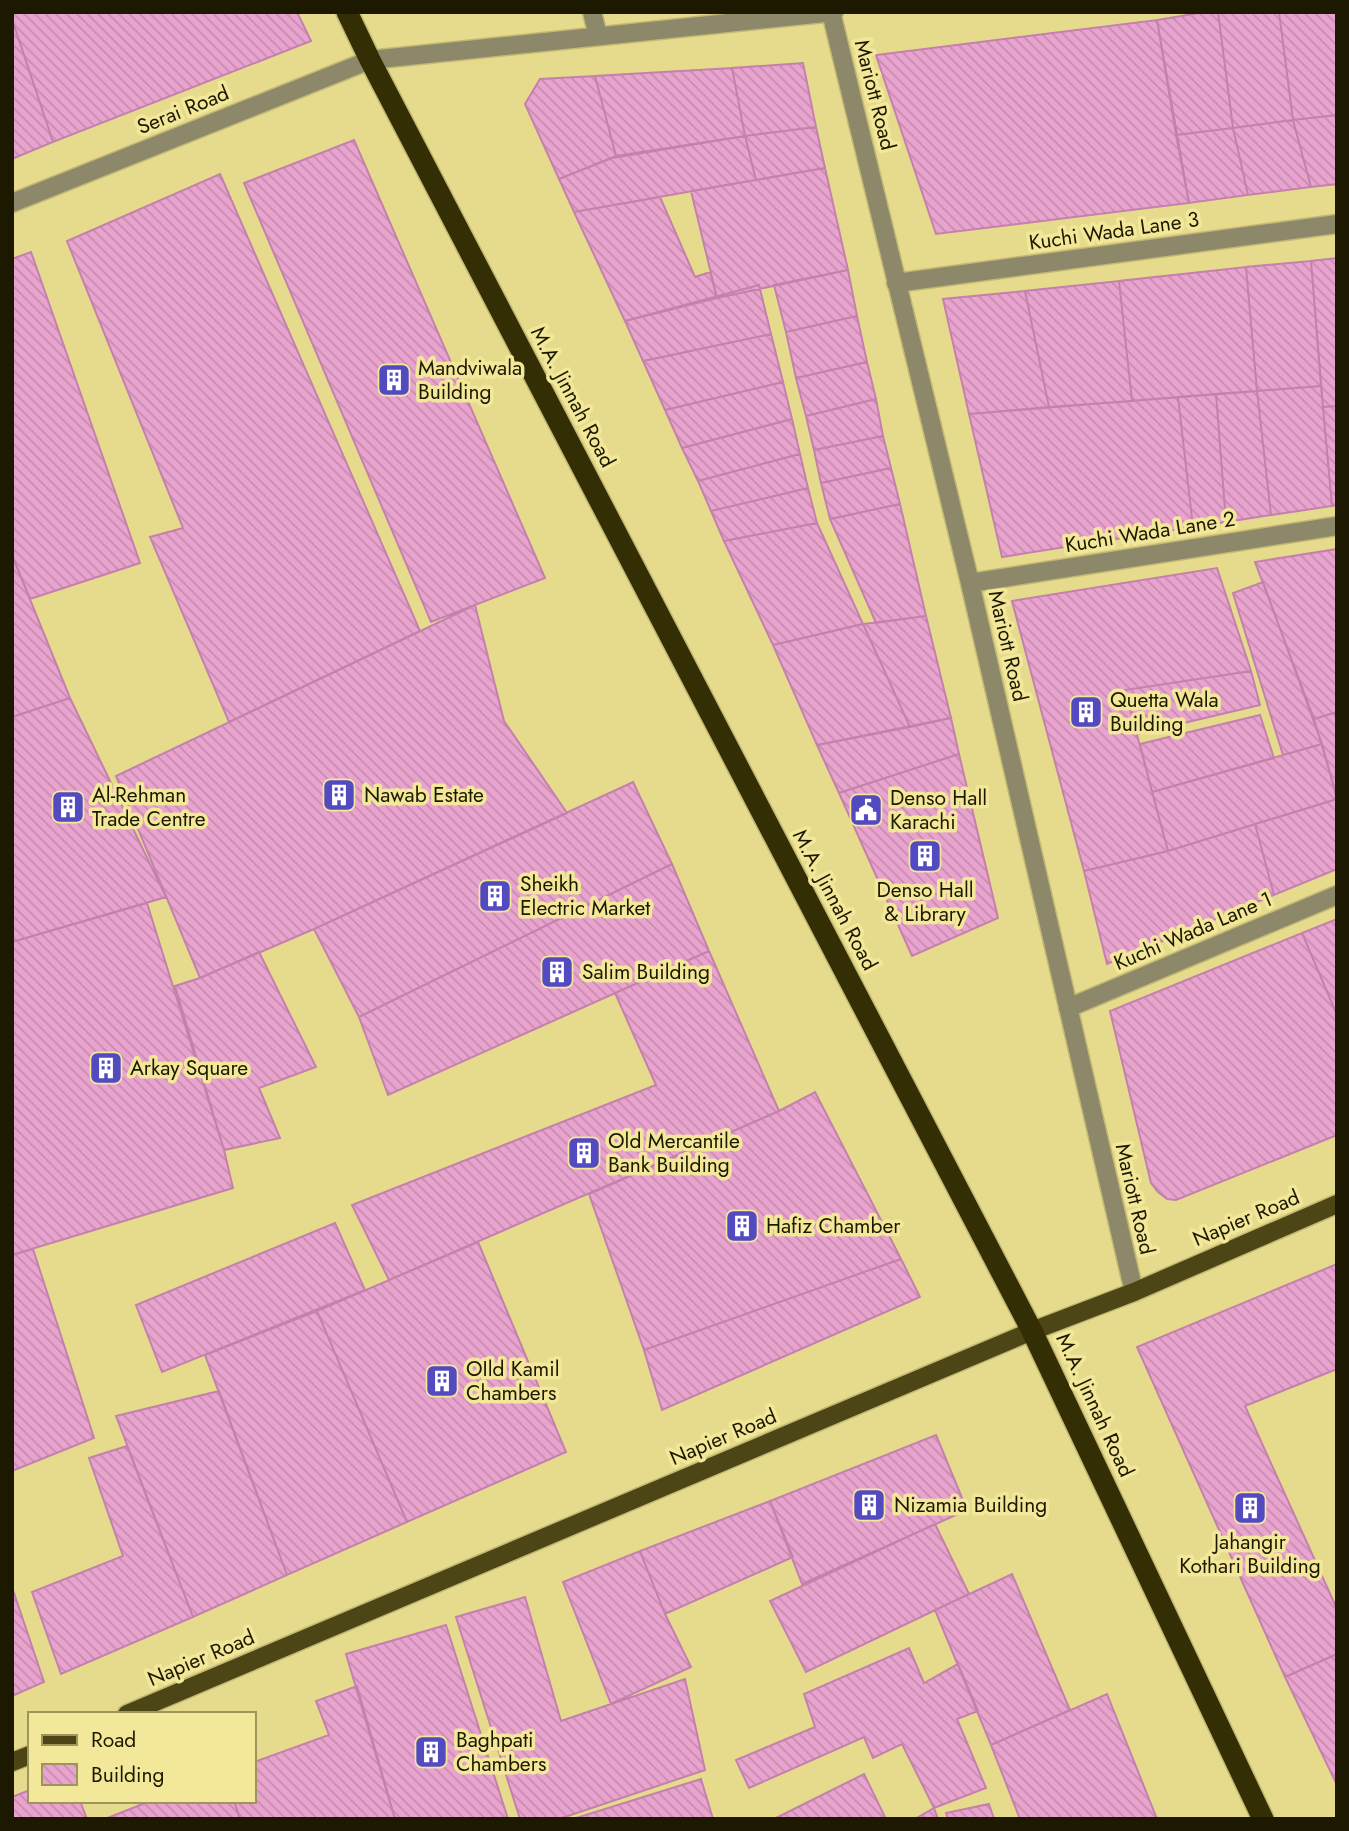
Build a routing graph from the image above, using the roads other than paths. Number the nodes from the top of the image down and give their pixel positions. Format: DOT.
graph roads {
  1 [pos="347,12"];
  2 [pos="592,12"];
  3 [pos="832,12"];
  4 [pos="598,36"];
  5 [pos="370,60"];
  6 [pos="12,203"];
  7 [pos="1337,224"];
  8 [pos="896,283"];
  9 [pos="1337,526"];
  10 [pos="970,583"];
  11 [pos="1337,895"];
  12 [pos="1068,1009"];
  13 [pos="1337,1204"];
  14 [pos="1134,1292"];
  15 [pos="1032,1331"];
  16 [pos="132,1712"];
  17 [pos="1264,1819"];
  1 -- 5 [label="highway, M.A. Jinnah Road"];
  2 -- 4 [label="street"];
  3 -- 4 [label="street, Serai Road"];
  3 -- 8 [label="street, Mariott Road"];
  4 -- 5 [label="street, Serai Road"];
  5 -- 6 [label="street, Serai Road"];
  5 -- 15 [label="highway, M.A. Jinnah Road"];
  7 -- 8 [label="street, Kuchi Wada Lane 3"];
  8 -- 10 [label="street, Mariott Road"];
  9 -- 10 [label="street, Kuchi Wada Lane 2"];
  10 -- 12 [label="street, Mariott Road"];
  11 -- 12 [label="street, Kuchi Wada Lane 1"];
  12 -- 14 [label="street, Mariott Road"];
  13 -- 14 [label="main road, Napier Road"];
  14 -- 15 [label="main road, Napier Road"];
  15 -- 16 [label="main road, Napier Road"];
  15 -- 17 [label="highway, M.A. Jinnah Road"];
}
